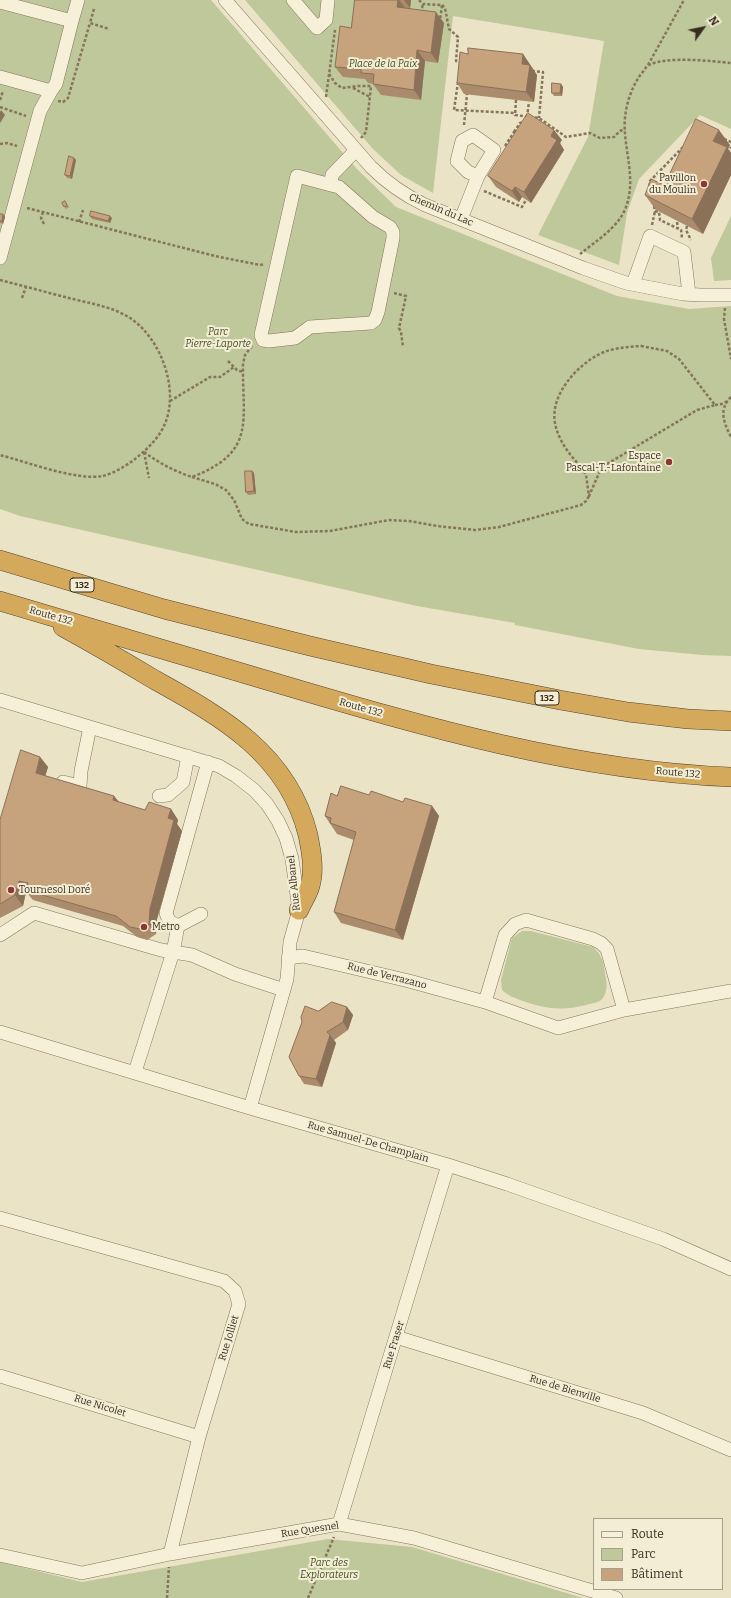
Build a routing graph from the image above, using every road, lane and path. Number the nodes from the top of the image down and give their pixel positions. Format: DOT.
graph roads {
  1 [pos="78,0"];
  2 [pos="225,0"];
  3 [pos="293,0"];
  4 [pos="328,0"];
  5 [pos="419,0"];
  6 [pos="684,0"];
  7 [pos="0,2"];
  8 [pos="423,4"];
  9 [pos="442,6"];
  10 [pos="94,10"];
  11 [pos="420,19"];
  12 [pos="72,21"];
  13 [pos="440,22"];
  14 [pos="336,23"];
  15 [pos="108,29"];
  16 [pos="460,62"];
  17 [pos="468,63"];
  18 [pos="731,63"];
  19 [pos="648,65"];
  20 [pos="459,69"];
  21 [pos="529,71"];
  22 [pos="329,74"];
  23 [pos="458,76"];
  24 [pos="0,77"];
  25 [pos="353,88"];
  26 [pos="51,91"];
  27 [pos="467,94"];
  28 [pos="370,97"];
  29 [pos="326,98"];
  30 [pos="516,100"];
  31 [pos="529,102"];
  32 [pos="0,107"];
  33 [pos="465,110"];
  34 [pos="515,113"];
  35 [pos="527,116"];
  36 [pos="539,118"];
  37 [pos="37,120"];
  38 [pos="526,121"];
  39 [pos="528,126"];
  40 [pos="625,130"];
  41 [pos="514,132"];
  42 [pos="719,137"];
  43 [pos="360,138"];
  44 [pos="463,140"];
  45 [pos="731,142"];
  46 [pos="0,144"];
  47 [pos="686,145"];
  48 [pos="731,147"];
  49 [pos="30,150"];
  50 [pos="356,150"];
  51 [pos="726,157"];
  52 [pos="478,176"];
  53 [pos="649,182"];
  54 [pos="331,185"];
  55 [pos="655,186"];
  56 [pos="650,189"];
  57 [pos="482,190"];
  58 [pos="526,200"];
  59 [pos="653,202"];
  60 [pos="15,204"];
  61 [pos="83,210"];
  62 [pos="43,212"];
  63 [pos="461,219"];
  64 [pos="79,222"];
  65 [pos="677,222"];
  66 [pos="44,224"];
  67 [pos="678,229"];
  68 [pos="684,252"];
  69 [pos="580,254"];
  70 [pos="0,258"];
  71 [pos="277,262"];
  72 [pos="0,280"];
  73 [pos="633,284"];
  74 [pos="26,287"];
  75 [pos="383,290"];
  76 [pos="689,294"];
  77 [pos="728,295"];
  78 [pos="22,298"];
  79 [pos="263,340"];
  80 [pos="403,347"];
  81 [pos="731,359"];
  82 [pos="228,362"];
  83 [pos="234,367"];
  84 [pos="242,372"];
  85 [pos="731,397"];
  86 [pos="728,400"];
  87 [pos="170,401"];
  88 [pos="715,405"];
  89 [pos="731,437"];
  90 [pos="144,452"];
  91 [pos="0,455"];
  92 [pos="606,464"];
  93 [pos="581,467"];
  94 [pos="192,477"];
  95 [pos="149,478"];
  96 [pos="589,496"];
  97 [pos="0,560"];
  98 [pos="0,601"];
  99 [pos="38,612"];
  100 [pos="0,700"];
  101 [pos="731,721"];
  102 [pos="90,727"];
  103 [pos="188,756"];
  104 [pos="208,762"];
  105 [pos="731,777"];
  106 [pos="50,778"];
  107 [pos="159,796"];
  108 [pos="299,910"];
  109 [pos="201,914"];
  110 [pos="178,926"];
  111 [pos="0,935"];
  112 [pos="173,952"];
  113 [pos="288,958"];
  114 [pos="284,990"];
  115 [pos="731,991"];
  116 [pos="485,1002"];
  117 [pos="624,1010"];
  118 [pos="0,1032"];
  119 [pos="135,1072"];
  120 [pos="250,1108"];
  121 [pos="448,1165"];
  122 [pos="0,1218"];
  123 [pos="731,1269"];
  124 [pos="396,1337"];
  125 [pos="0,1376"];
  126 [pos="200,1437"];
  127 [pos="731,1450"];
  128 [pos="339,1524"];
  129 [pos="170,1554"];
  130 [pos="0,1555"];
  131 [pos="167,1598"];
  132 [pos="308,1598"];
  133 [pos="616,1598"];
  1 -- 12 [label="street"];
  2 -- 50 [label="street, Chemin du Lac"];
  3 -- 4 [label="street"];
  5 -- 8 [label="path"];
  6 -- 19 [label="path"];
  7 -- 12 [label="street"];
  8 -- 9 [label="path"];
  8 -- 11 [label="path"];
  9 -- 13 [label="path"];
  9 -- 16 [label="path"];
  10 -- 15 [label="path"];
  12 -- 26 [label="street"];
  14 -- 22 [label="path"];
  16 -- 17 [label="path"];
  16 -- 20 [label="path"];
  18 -- 19 [label="path"];
  19 -- 40 [label="path"];
  21 -- 36 [label="path"];
  22 -- 25 [label="path"];
  22 -- 29 [label="path"];
  23 -- 33 [label="path"];
  24 -- 26 [label="street"];
  25 -- 28 [label="path"];
  25 -- 28 [label="path"];
  26 -- 37 [label="street"];
  27 -- 33 [label="path"];
  28 -- 43 [label="path"];
  30 -- 34 [label="path"];
  31 -- 35 [label="path"];
  32 -- 37 [label="path"];
  33 -- 34 [label="path"];
  33 -- 44 [label="path"];
  34 -- 35 [label="path"];
  35 -- 36 [label="path"];
  35 -- 38 [label="path"];
  36 -- 40 [label="path"];
  37 -- 49 [label="street"];
  38 -- 39 [label="path"];
  38 -- 41 [label="path"];
  40 -- 69 [label="path"];
  42 -- 45 [label="path"];
  44 -- 52 [label="street"];
  44 -- 52 [label="street"];
  46 -- 49 [label="path"];
  47 -- 53 [label="path"];
  48 -- 51 [label="path"];
  49 -- 60 [label="street"];
  50 -- 54 [label="street"];
  50 -- 63 [label="street, Chemin du Lac"];
  52 -- 63 [label="street"];
  53 -- 55 [label="path"];
  53 -- 56 [label="path"];
  54 -- 71 [label="street"];
  54 -- 75 [label="street"];
  57 -- 58 [label="path"];
  59 -- 67 [label="path"];
  60 -- 62 [label="path"];
  60 -- 70 [label="street"];
  61 -- 64 [label="path"];
  62 -- 64 [label="path"];
  62 -- 66 [label="path"];
  63 -- 73 [label="street, Chemin du Lac"];
  64 -- 71 [label="path"];
  65 -- 67 [label="path"];
  67 -- 68 [label="path"];
  68 -- 73 [label="street"];
  68 -- 76 [label="street"];
  71 -- 79 [label="street"];
  72 -- 74 [label="path"];
  73 -- 76 [label="street, Chemin du Lac"];
  74 -- 78 [label="path"];
  74 -- 87 [label="path"];
  75 -- 79 [label="street"];
  75 -- 80 [label="path"];
  76 -- 77 [label="street, Chemin du Lac"];
  77 -- 81 [label="path"];
  79 -- 84 [label="path"];
  82 -- 83 [label="path"];
  83 -- 84 [label="path"];
  83 -- 87 [label="path"];
  84 -- 94 [label="path"];
  85 -- 86 [label="path"];
  86 -- 88 [label="path"];
  86 -- 89 [label="path"];
  87 -- 90 [label="path"];
  88 -- 92 [label="path"];
  88 -- 93 [label="path"];
  90 -- 91 [label="path"];
  90 -- 94 [label="path"];
  90 -- 95 [label="path"];
  92 -- 93 [label="path"];
  92 -- 96 [label="path"];
  93 -- 96 [label="path"];
  94 -- 96 [label="path"];
  97 -- 101 [label="highway, 132"];
  98 -- 99 [label="highway, Route 132"];
  99 -- 105 [label="highway, Route 132"];
  99 -- 108 [label="highway"];
  100 -- 102 [label="street, Rue Albanel"];
  102 -- 103 [label="street, Rue Albanel"];
  102 -- 106 [label="street"];
  103 -- 104 [label="street, Rue Albanel"];
  103 -- 107 [label="street"];
  104 -- 108 [label="street, Rue Albanel"];
  104 -- 110 [label="street"];
  108 -- 113 [label="street, Rue Albanel"];
  109 -- 110 [label="street"];
  110 -- 112 [label="street"];
  111 -- 112 [label="street"];
  112 -- 114 [label="street"];
  112 -- 119 [label="street"];
  113 -- 114 [label="street, Rue Albanel"];
  113 -- 116 [label="street, Rue de Verrazano"];
  114 -- 120 [label="street, Rue Albanel"];
  115 -- 117 [label="street, Rue de Verrazano"];
  116 -- 117 [label="street, Rue de Verrazano"];
  116 -- 117 [label="street"];
  118 -- 119 [label="street, Rue Samuel-De Champlain"];
  119 -- 120 [label="street, Rue Samuel-De Champlain"];
  120 -- 121 [label="street, Rue Samuel-De Champlain"];
  121 -- 123 [label="street, Rue Samuel-De Champlain"];
  121 -- 124 [label="street, Rue Fraser"];
  122 -- 126 [label="street, Rue Jolliet"];
  124 -- 127 [label="street, Rue de Bienville"];
  124 -- 128 [label="street, Rue Fraser"];
  125 -- 126 [label="street, Rue Nicolet"];
  126 -- 129 [label="street, Rue Jolliet"];
  128 -- 129 [label="street, Rue Quesnel"];
  128 -- 132 [label="path"];
  128 -- 133 [label="street, Rue Quesnel"];
  129 -- 130 [label="street, Rue Quesnel"];
  129 -- 131 [label="path"];
}
